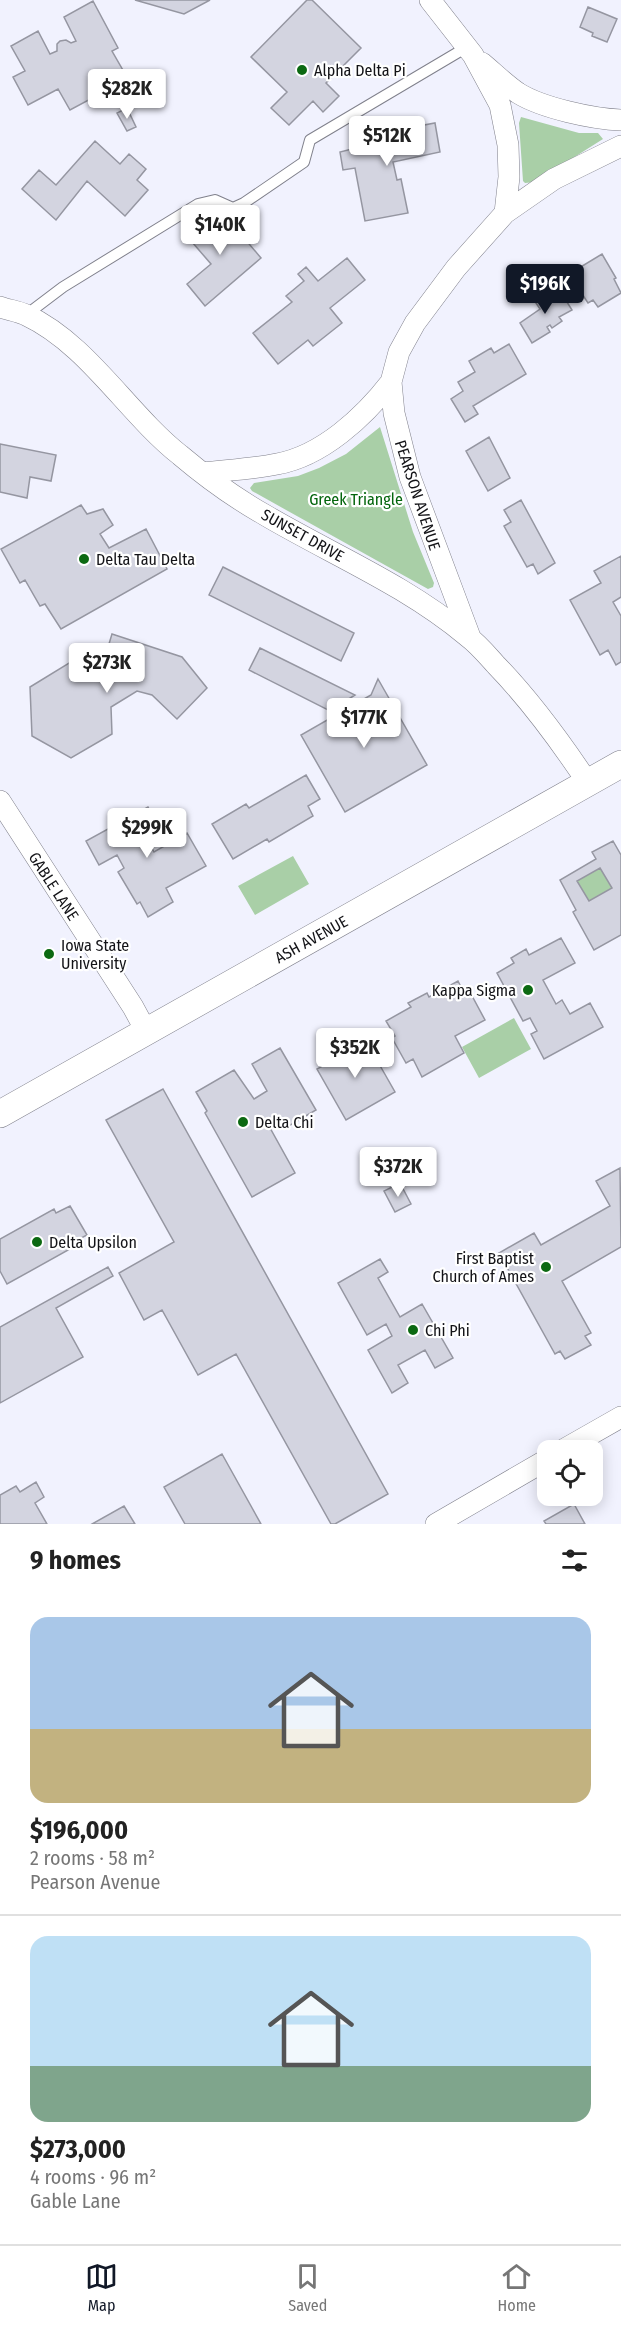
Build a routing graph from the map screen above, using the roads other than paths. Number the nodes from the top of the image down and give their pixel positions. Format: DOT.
graph roads {
  1 [pos="430,0"];
  2 [pos="470,51"];
  3 [pos="621,120"];
  4 [pos="621,146"];
  5 [pos="506,213"];
  6 [pos="0,307"];
  7 [pos="26,315"];
  8 [pos="391,382"];
  9 [pos="203,472"];
  10 [pos="470,638"];
  11 [pos="621,764"];
  12 [pos="588,783"];
  13 [pos="0,801"];
  14 [pos="146,1031"];
  15 [pos="0,1114"];
  16 [pos="621,1417"];
  17 [pos="581,1440"];
  18 [pos="537,1465"];
  19 [pos="436,1524"];
  1 -- 2 [label="street"];
  2 -- 3 [label="street"];
  2 -- 5 [label="street"];
  2 -- 7 [label="lane"];
  4 -- 5 [label="street, PEARSON AVENUE"];
  5 -- 8 [label="street, PEARSON AVENUE"];
  6 -- 7 [label="street, SUNSET DRIVE"];
  7 -- 9 [label="street, SUNSET DRIVE"];
  8 -- 9 [label="street, PEARSON AVENUE"];
  8 -- 10 [label="street, PEARSON AVENUE"];
  9 -- 10 [label="street, SUNSET DRIVE"];
  10 -- 12 [label="street, SUNSET DRIVE"];
  11 -- 12 [label="street, ASH AVENUE"];
  12 -- 14 [label="street, ASH AVENUE"];
  13 -- 14 [label="street, GABLE LANE"];
  14 -- 15 [label="street, ASH AVENUE"];
  16 -- 17 [label="street"];
  18 -- 19 [label="street"];
}
